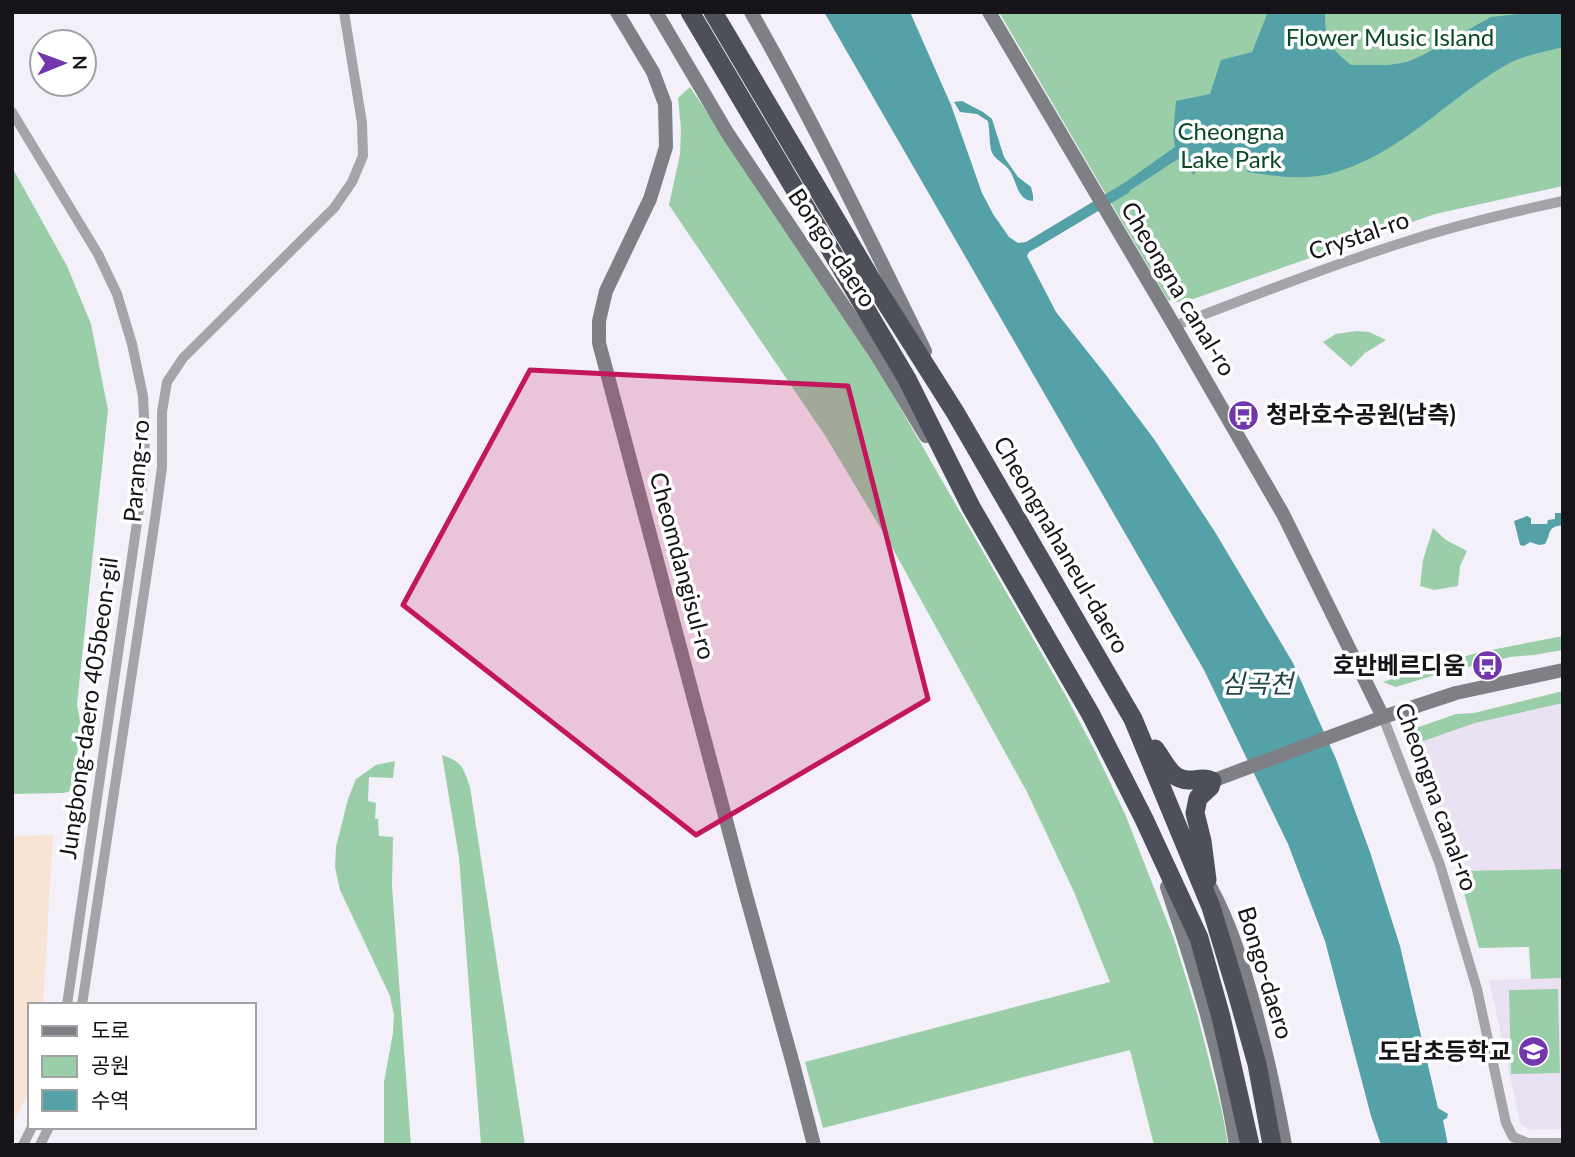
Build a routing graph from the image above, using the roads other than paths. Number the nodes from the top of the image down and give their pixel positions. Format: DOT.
graph roads {
  1 [pos="344,12"];
  2 [pos="617,12"];
  3 [pos="656,12"];
  4 [pos="690,12"];
  5 [pos="713,12"];
  6 [pos="989,12"];
  7 [pos="751,13"];
  8 [pos="12,112"];
  9 [pos="1563,201"];
  10 [pos="1174,326"];
  11 [pos="956,412"];
  12 [pos="971,508"];
  13 [pos="1563,670"];
  14 [pos="1383,717"];
  15 [pos="1133,719"];
  16 [pos="1212,781"];
  17 [pos="1144,819"];
  18 [pos="1176,824"];
  19 [pos="1207,881"];
  20 [pos="1240,955"];
  21 [pos="66,1003"];
  22 [pos="82,1003"];
  23 [pos="1262,1092"];
  24 [pos="31,1129"];
  25 [pos="48,1129"];
  26 [pos="1563,1143"];
  27 [pos="23,1145"];
  28 [pos="40,1145"];
  29 [pos="814,1145"];
  30 [pos="1237,1145"];
  31 [pos="1250,1145"];
  32 [pos="1272,1145"];
  33 [pos="1285,1145"];
  1 -- 22 [label="street, Parang-ro"];
  2 -- 29 [label="street, Cheomdangisul-ro"];
  3 -- 12 [label="street, Bongo-daero"];
  4 -- 12 [label="highway"];
  5 -- 11 [label="highway, Cheongnahaneul-daero"];
  6 -- 10 [label="street, Cheongna canal-ro"];
  7 -- 11 [label="street, Bongo-daero"];
  8 -- 21 [label="street, Jungbong-daero 405beon-gil"];
  9 -- 10 [label="street, Crystal-ro"];
  10 -- 14 [label="street, Cheongna canal-ro"];
  11 -- 15 [label="highway, Cheongnahaneul-daero"];
  12 -- 17 [label="highway"];
  13 -- 14 [label="street"];
  14 -- 16 [label="street"];
  14 -- 26 [label="street, Cheongna canal-ro"];
  15 -- 16 [label="highway"];
  15 -- 18 [label="highway, Cheongnahaneul-daero"];
  16 -- 19 [label="highway"];
  17 -- 30 [label="street"];
  17 -- 31 [label="highway"];
  18 -- 19 [label="street, Bongo-daero"];
  18 -- 23 [label="highway, Cheongnahaneul-daero"];
  19 -- 20 [label="street, Bongo-daero"];
  20 -- 23 [label="highway"];
  20 -- 33 [label="street, Bongo-daero"];
  23 -- 32 [label="highway, Cheongnahaneul-daero"];
  24 -- 27 [label="street"];
  25 -- 28 [label="street"];
}
